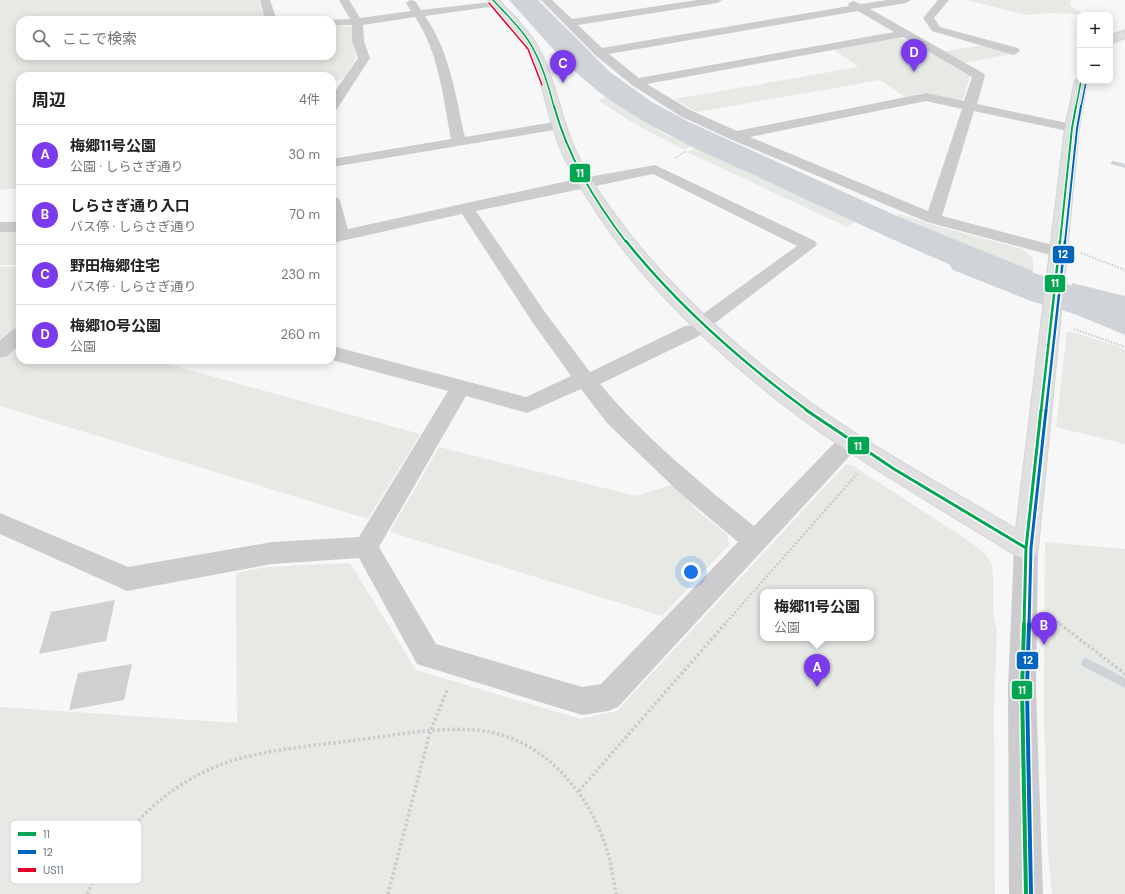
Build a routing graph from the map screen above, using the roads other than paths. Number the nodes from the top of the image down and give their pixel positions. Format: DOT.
graph roads {
  1 [pos="265,0"];
  2 [pos="344,0"];
  3 [pos="409,0"];
  4 [pos="546,0"];
  5 [pos="717,0"];
  6 [pos="846,0"];
  7 [pos="906,0"];
  8 [pos="944,0"];
  9 [pos="500,1"];
  10 [pos="859,7"];
  11 [pos="418,14"];
  12 [pos="270,16"];
  13 [pos="336,22"];
  14 [pos="357,22"];
  15 [pos="570,23"];
  16 [pos="1125,33"];
  17 [pos="903,34"];
  18 [pos="1113,39"];
  19 [pos="1014,51"];
  20 [pos="599,52"];
  21 [pos="636,82"];
  22 [pos="1080,84"];
  23 [pos="336,100"];
  24 [pos="969,106"];
  25 [pos="560,126"];
  26 [pos="1072,128"];
  27 [pos="735,136"];
  28 [pos="459,142"];
  29 [pos="336,162"];
  30 [pos="585,182"];
  31 [pos="466,208"];
  32 [pos="933,219"];
  33 [pos="0,227"];
  34 [pos="16,227"];
  35 [pos="337,237"];
  36 [pos="1059,249"];
  37 [pos="697,327"];
  38 [pos="16,337"];
  39 [pos="0,351"];
  40 [pos="336,354"];
  41 [pos="585,380"];
  42 [pos="460,388"];
  43 [pos="850,441"];
  44 [pos="0,523"];
  45 [pos="755,542"];
  46 [pos="366,547"];
  47 [pos="1026,548"];
  48 [pos="1026,894"];
  1 -- 12 [label="street"];
  2 -- 14 [label="street"];
  3 -- 11 [label="street"];
  4 -- 15 [label="street"];
  5 -- 15 [label="street"];
  6 -- 10 [label="street"];
  7 -- 10 [label="street"];
  8 -- 19 [label="street"];
  9 -- 11 [label="street"];
  9 -- 25 [label="street"];
  10 -- 17 [label="street"];
  10 -- 20 [label="street"];
  11 -- 14 [label="street"];
  11 -- 28 [label="street"];
  13 -- 14 [label="street"];
  14 -- 23 [label="street"];
  15 -- 20 [label="street"];
  16 -- 18 [label="street"];
  17 -- 21 [label="street"];
  17 -- 24 [label="street"];
  20 -- 21 [label="street"];
  21 -- 27 [label="street"];
  22 -- 26 [label="street"];
  24 -- 26 [label="street"];
  24 -- 27 [label="street"];
  24 -- 32 [label="street"];
  25 -- 28 [label="street"];
  25 -- 30 [label="street"];
  26 -- 36 [label="street"];
  27 -- 32 [label="street"];
  28 -- 29 [label="street"];
  30 -- 31 [label="street"];
  30 -- 37 [label="street"];
  30 -- 37 [label="street"];
  31 -- 35 [label="street"];
  31 -- 41 [label="street"];
  32 -- 36 [label="street"];
  33 -- 34 [label="street"];
  36 -- 47 [label="street"];
  37 -- 41 [label="street"];
  37 -- 43 [label="street"];
  38 -- 39 [label="street"];
  40 -- 42 [label="street"];
  41 -- 42 [label="street"];
  41 -- 45 [label="street"];
  42 -- 46 [label="street"];
  43 -- 45 [label="street"];
  43 -- 47 [label="street"];
  44 -- 46 [label="street"];
  45 -- 46 [label="street"];
  47 -- 48 [label="street"];
}
